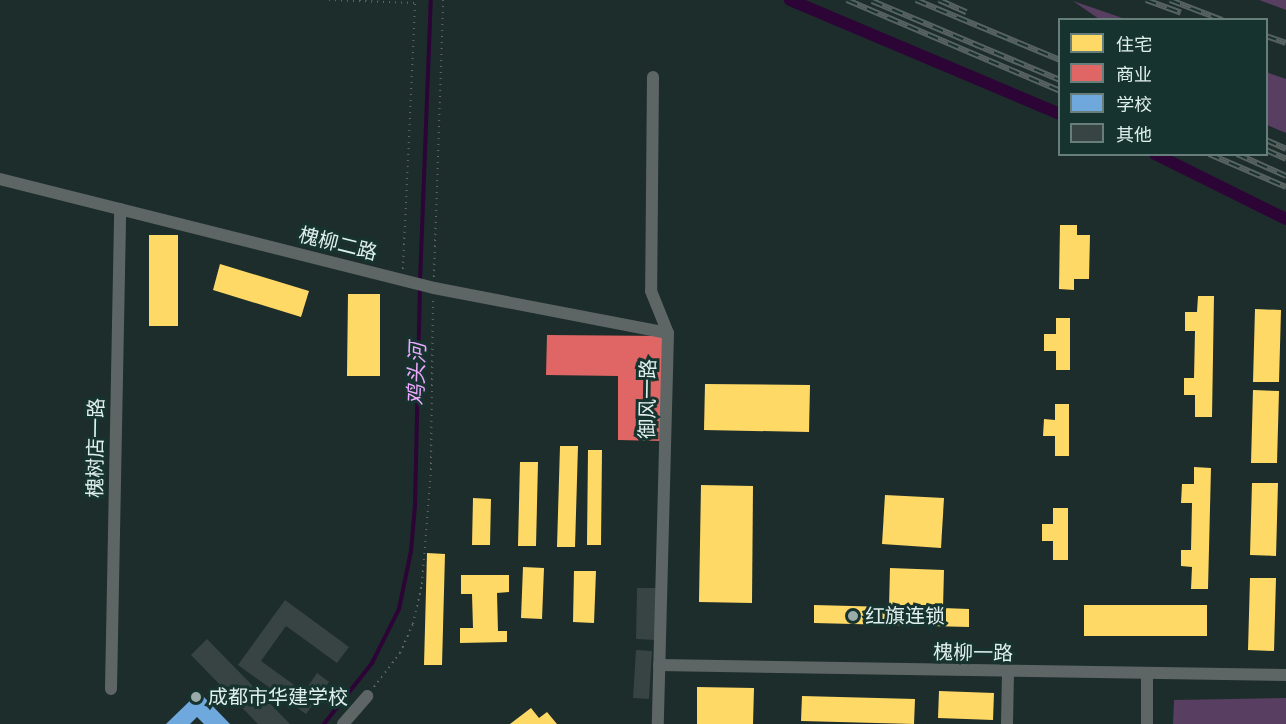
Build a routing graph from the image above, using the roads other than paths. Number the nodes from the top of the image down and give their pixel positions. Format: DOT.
graph roads {
  1 [pos="652,77"];
  2 [pos="0,179"];
  3 [pos="120,209"];
  4 [pos="668,333"];
  5 [pos="659,665"];
  6 [pos="1008,673"];
  7 [pos="1147,674"];
  8 [pos="1286,675"];
  9 [pos="111,689"];
  10 [pos="367,696"];
  11 [pos="343,724"];
  12 [pos="658,724"];
  13 [pos="1007,724"];
  14 [pos="1147,724"];
  1 -- 4 [label="street, 御风一路"];
  2 -- 3 [label="street, 槐柳二路"];
  3 -- 4 [label="street, 槐柳二路"];
  3 -- 9 [label="street, 槐树店一路"];
  4 -- 5 [label="street, 御风一路"];
  5 -- 6 [label="street, 槐柳一路"];
  5 -- 12 [label="street, 御风一路"];
  6 -- 7 [label="street, 槐柳一路"];
  6 -- 13 [label="street"];
  7 -- 8 [label="street, 槐柳一路"];
  7 -- 14 [label="street"];
  10 -- 11 [label="street"];
}
